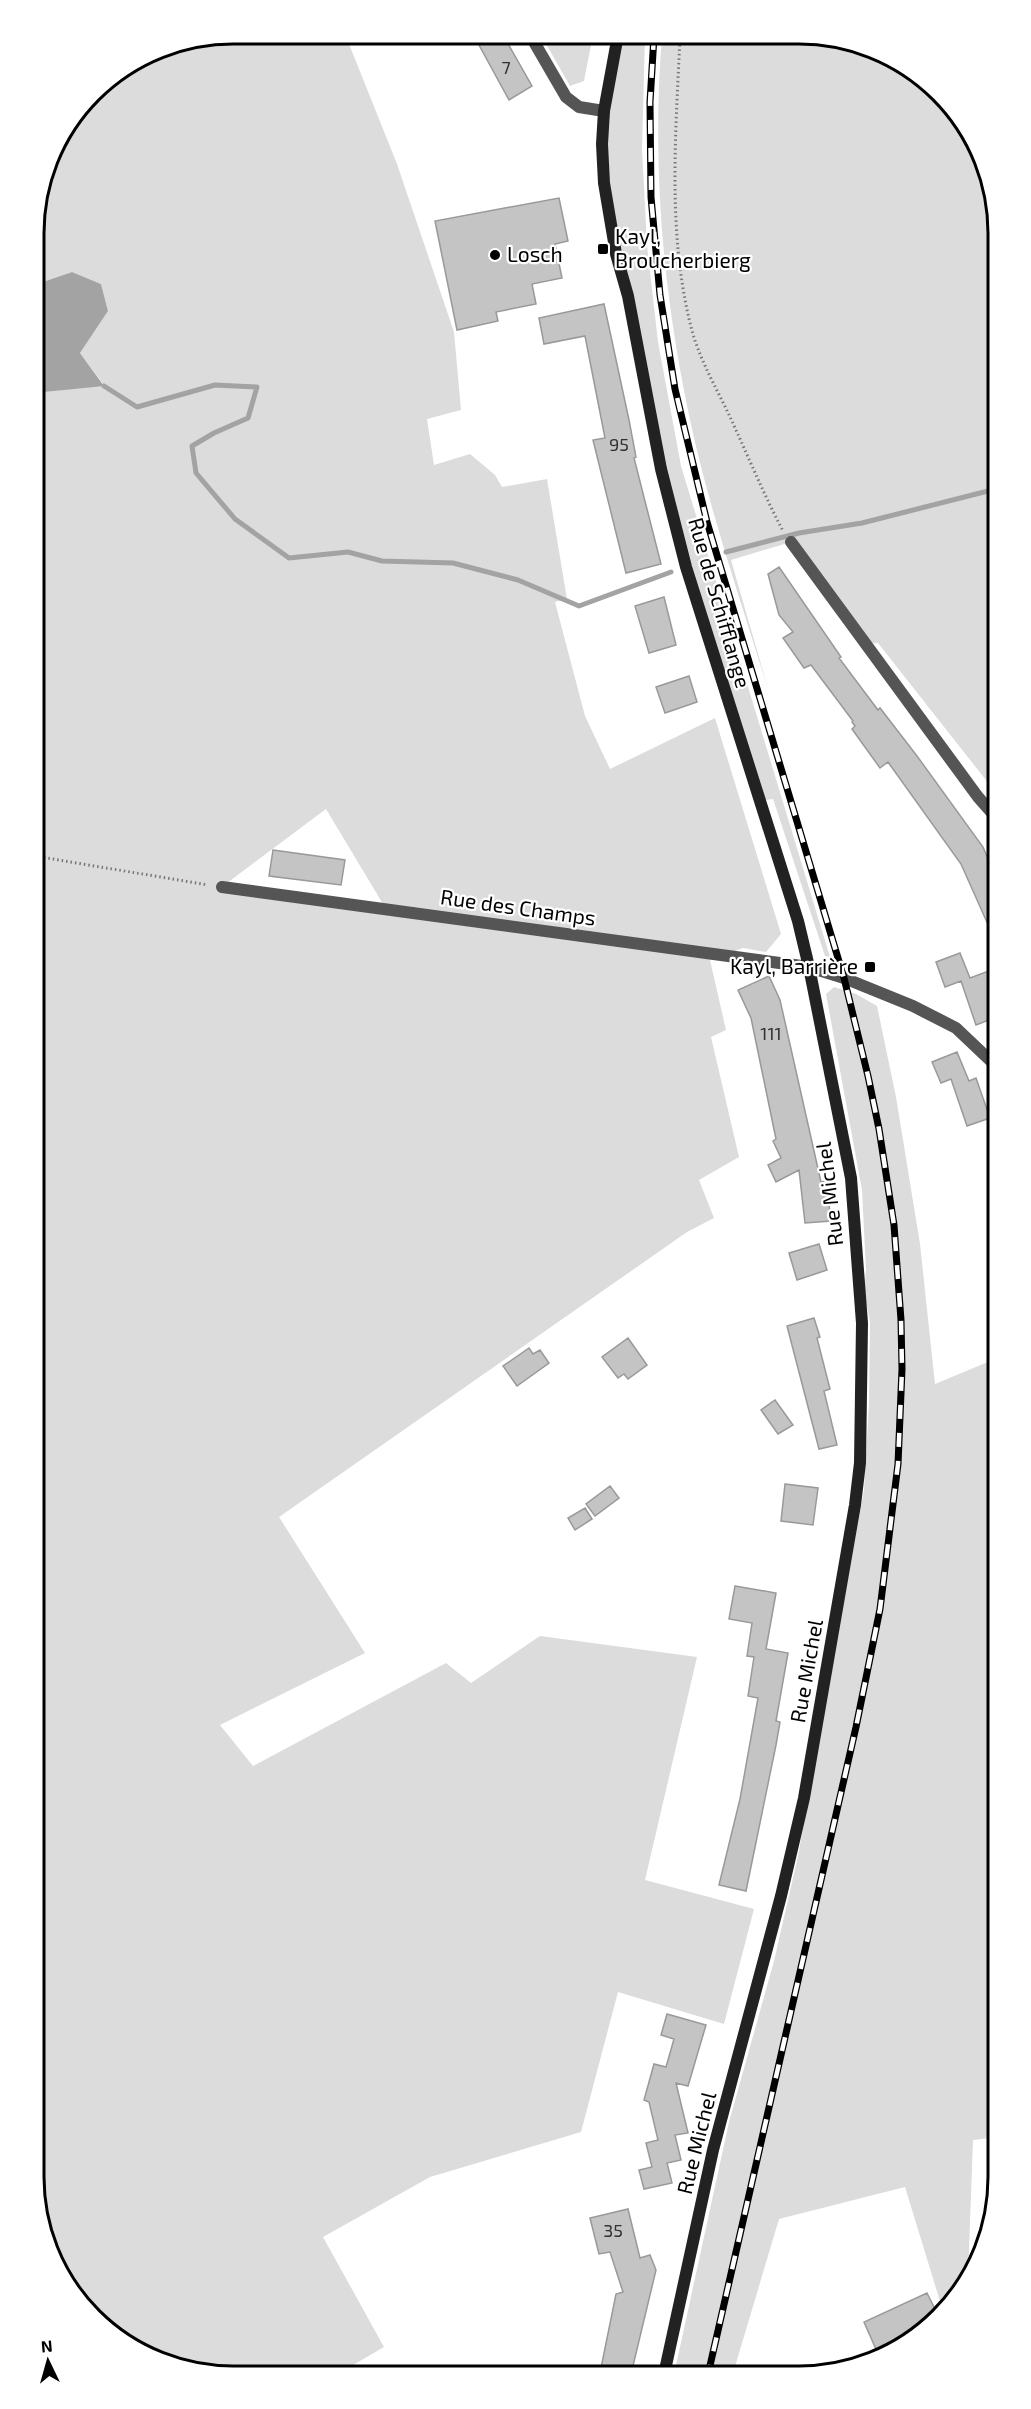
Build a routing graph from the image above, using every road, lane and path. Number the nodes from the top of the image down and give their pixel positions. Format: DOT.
graph roads {
  1 [pos="535,44"];
  2 [pos="616,44"];
  3 [pos="680,44"];
  4 [pos="604,111"];
  5 [pos="782,530"];
  6 [pos="791,542"];
  7 [pos="988,808"];
  8 [pos="44,857"];
  9 [pos="222,887"];
  10 [pos="809,967"];
  11 [pos="988,1058"];
  12 [pos="666,2366"];
  1 -- 4 [label="street"];
  2 -- 4 [label="main road, Rue de Schifflange"];
  3 -- 5 [label="path"];
  4 -- 10 [label="main road, Rue de Schifflange"];
  6 -- 7 [label="street"];
  8 -- 9 [label="path"];
  9 -- 10 [label="street, Rue des Champs"];
  10 -- 11 [label="street"];
  10 -- 12 [label="main road, Rue Michel"];
}
